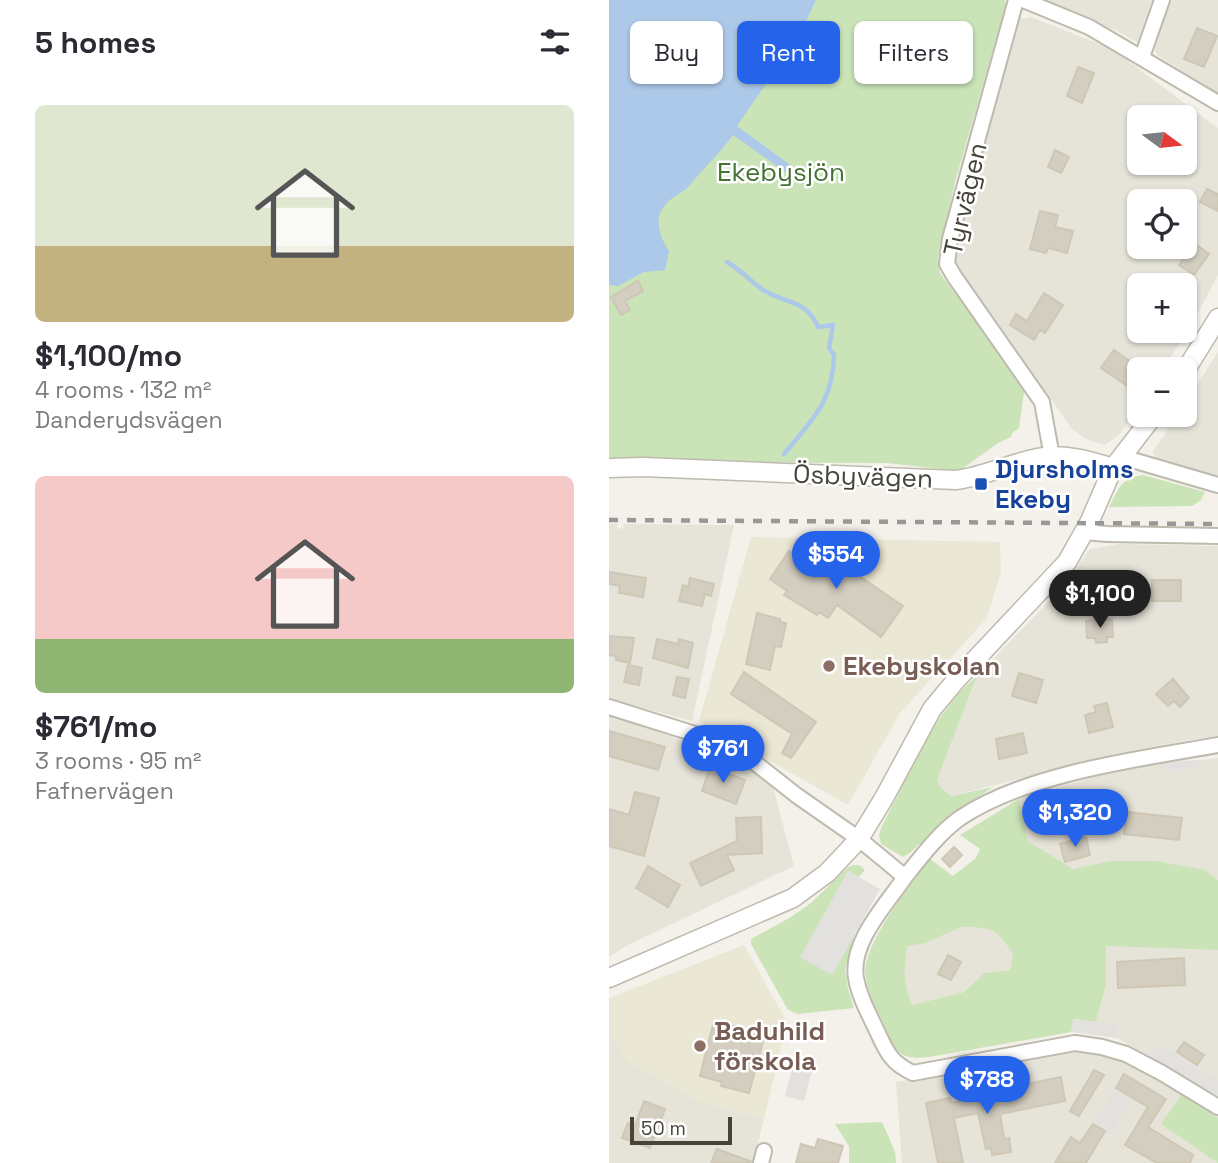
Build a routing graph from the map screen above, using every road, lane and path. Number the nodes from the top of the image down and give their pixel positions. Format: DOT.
graph roads {
  1 [pos="1016,0"];
  2 [pos="1023,0"];
  3 [pos="1162,0"];
  4 [pos="1142,57"];
  5 [pos="1218,103"];
  6 [pos="1218,318"];
  7 [pos="1194,357"];
  8 [pos="1145,427"];
  9 [pos="1052,457"];
  10 [pos="1117,462"];
  11 [pos="609,468"];
  12 [pos="1218,485"];
  13 [pos="1084,532"];
  14 [pos="1218,536"];
  15 [pos="609,707"];
  16 [pos="1218,745"];
  17 [pos="859,839"];
  18 [pos="905,877"];
  19 [pos="609,978"];
  20 [pos="1218,1107"];
  1 -- 9 [label="street, Tyrvägen"];
  2 -- 4 [label="street"];
  3 -- 4 [label="street"];
  4 -- 5 [label="street"];
  6 -- 7 [label="street"];
  8 -- 10 [label="street"];
  9 -- 10 [label="street, Ösbyvägen"];
  9 -- 11 [label="street, Ösbyvägen"];
  10 -- 12 [label="street"];
  10 -- 13 [label="street"];
  13 -- 14 [label="street"];
  13 -- 17 [label="street"];
  15 -- 17 [label="street"];
  16 -- 18 [label="street"];
  17 -- 18 [label="street"];
  17 -- 19 [label="street"];
  18 -- 20 [label="street"];
}
